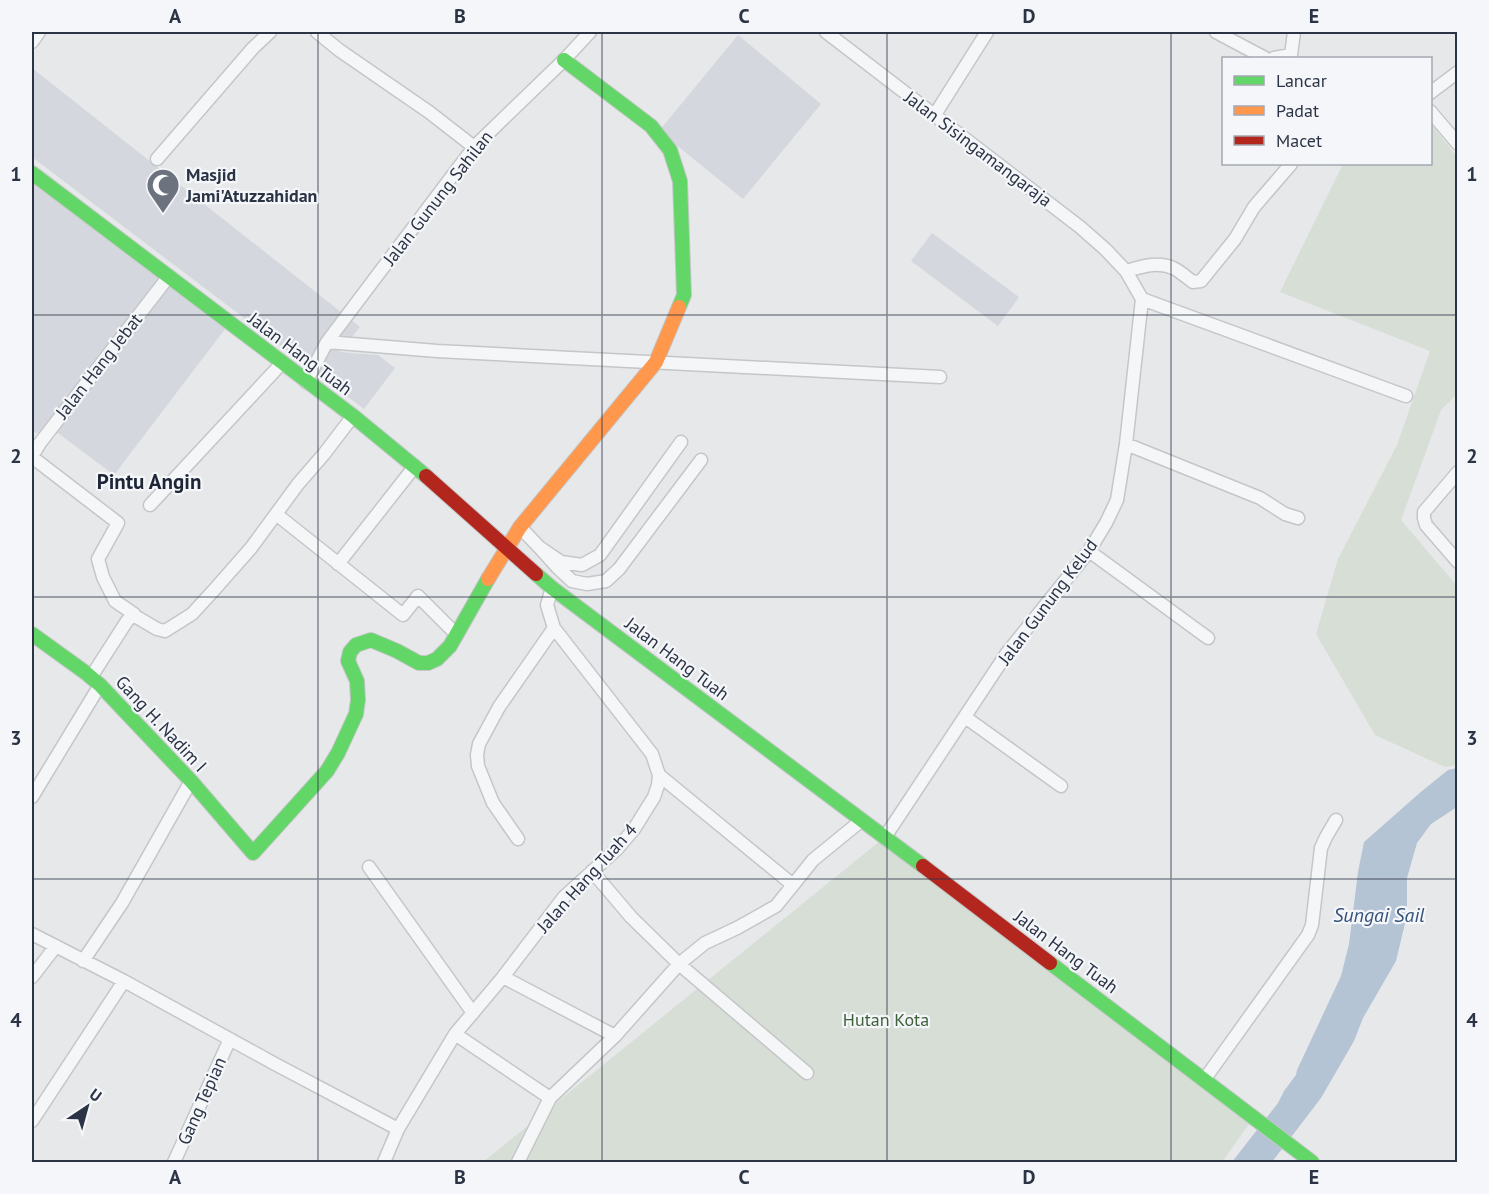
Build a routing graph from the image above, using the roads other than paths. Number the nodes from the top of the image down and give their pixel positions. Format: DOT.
graph roads {
  1 [pos="39,32"];
  2 [pos="270,32"];
  3 [pos="317,32"];
  4 [pos="590,32"];
  5 [pos="826,32"];
  6 [pos="987,32"];
  7 [pos="1216,32"];
  8 [pos="1294,32"];
  9 [pos="32,42"];
  10 [pos="1263,57"];
  11 [pos="1280,57"];
  12 [pos="564,60"];
  13 [pos="1458,72"];
  14 [pos="1432,92"];
  15 [pos="1432,112"];
  16 [pos="934,116"];
  17 [pos="1458,144"];
  18 [pos="474,147"];
  19 [pos="157,159"];
  20 [pos="1290,165"];
  21 [pos="32,173"];
  22 [pos="1126,271"];
  23 [pos="168,276"];
  24 [pos="1142,299"];
  25 [pos="327,342"];
  26 [pos="656,362"];
  27 [pos="282,363"];
  28 [pos="940,377"];
  29 [pos="306,382"];
  30 [pos="1406,396"];
  31 [pos="353,416"];
  32 [pos="36,440"];
  33 [pos="681,442"];
  34 [pos="1126,444"];
  35 [pos="32,457"];
  36 [pos="701,460"];
  37 [pos="415,466"];
  38 [pos="1458,471"];
  39 [pos="150,505"];
  40 [pos="276,514"];
  41 [pos="1298,518"];
  42 [pos="520,527"];
  43 [pos="539,547"];
  44 [pos="506,548"];
  45 [pos="1089,551"];
  46 [pos="1458,562"];
  47 [pos="338,564"];
  48 [pos="552,588"];
  49 [pos="134,614"];
  50 [pos="554,628"];
  51 [pos="32,634"];
  52 [pos="457,635"];
  53 [pos="1208,638"];
  54 [pos="95,681"];
  55 [pos="965,717"];
  56 [pos="659,775"];
  57 [pos="191,781"];
  58 [pos="1061,786"];
  59 [pos="32,797"];
  60 [pos="862,820"];
  61 [pos="1336,820"];
  62 [pos="885,837"];
  63 [pos="518,839"];
  64 [pos="369,867"];
  65 [pos="592,871"];
  66 [pos="794,885"];
  67 [pos="32,934"];
  68 [pos="56,946"];
  69 [pos="83,961"];
  70 [pos="679,964"];
  71 [pos="503,977"];
  72 [pos="32,978"];
  73 [pos="124,981"];
  74 [pos="473,1013"];
  75 [pos="455,1034"];
  76 [pos="615,1035"];
  77 [pos="230,1039"];
  78 [pos="807,1073"];
  79 [pos="1204,1080"];
  80 [pos="550,1098"];
  81 [pos="32,1121"];
  82 [pos="398,1129"];
  83 [pos="174,1162"];
  84 [pos="384,1162"];
  85 [pos="518,1162"];
  86 [pos="1312,1162"];
  1 -- 9 [label="street"];
  2 -- 19 [label="street"];
  3 -- 18 [label="street"];
  4 -- 12 [label="street, Jalan Gunung Sahilan"];
  5 -- 16 [label="street, Jalan Sisingamangaraja"];
  6 -- 16 [label="street"];
  7 -- 10 [label="street"];
  8 -- 11 [label="street"];
  12 -- 18 [label="street, Jalan Gunung Sahilan"];
  12 -- 26 [label="main road"];
  13 -- 14 [label="street"];
  15 -- 17 [label="street"];
  16 -- 22 [label="street, Jalan Sisingamangaraja"];
  18 -- 25 [label="street, Jalan Gunung Sahilan"];
  20 -- 22 [label="street"];
  21 -- 23 [label="main road, Jalan Hang Tuah"];
  22 -- 24 [label="street"];
  23 -- 27 [label="main road, Jalan Hang Tuah"];
  23 -- 32 [label="street, Jalan Hang Jebat"];
  24 -- 30 [label="street"];
  24 -- 34 [label="street, Jalan Gunung Kelud"];
  25 -- 26 [label="street"];
  25 -- 29 [label="street, Jalan Gunung Sahilan"];
  26 -- 28 [label="street"];
  26 -- 42 [label="main road"];
  27 -- 29 [label="main road, Jalan Hang Tuah"];
  27 -- 39 [label="street"];
  29 -- 31 [label="main road, Jalan Hang Tuah"];
  31 -- 37 [label="main road, Jalan Hang Tuah"];
  31 -- 40 [label="street"];
  32 -- 35 [label="street, Jalan Hang Jebat"];
  33 -- 43 [label="street"];
  34 -- 41 [label="street"];
  34 -- 45 [label="street, Jalan Gunung Kelud"];
  35 -- 49 [label="street"];
  36 -- 43 [label="street"];
  37 -- 44 [label="main road, Jalan Hang Tuah"];
  37 -- 47 [label="street"];
  38 -- 46 [label="street"];
  40 -- 47 [label="street"];
  40 -- 49 [label="street"];
  42 -- 43 [label="street"];
  42 -- 44 [label="main road"];
  44 -- 48 [label="main road, Jalan Hang Tuah"];
  44 -- 52 [label="main road"];
  45 -- 53 [label="street"];
  45 -- 55 [label="street, Jalan Gunung Kelud"];
  47 -- 52 [label="street"];
  48 -- 50 [label="street"];
  48 -- 60 [label="main road, Jalan Hang Tuah"];
  49 -- 54 [label="street"];
  50 -- 56 [label="street"];
  50 -- 63 [label="street"];
  51 -- 54 [label="main road, Gang H. Nadim I"];
  52 -- 57 [label="main road, Gang H. Nadim I"];
  54 -- 57 [label="main road, Gang H. Nadim I"];
  54 -- 59 [label="street"];
  55 -- 58 [label="street"];
  55 -- 62 [label="street, Jalan Gunung Kelud"];
  56 -- 65 [label="street, Jalan Hang Tuah 4"];
  56 -- 66 [label="street"];
  57 -- 69 [label="street"];
  60 -- 62 [label="main road, Jalan Hang Tuah"];
  60 -- 66 [label="street"];
  61 -- 79 [label="street"];
  62 -- 79 [label="main road, Jalan Hang Tuah"];
  64 -- 74 [label="street"];
  65 -- 70 [label="street"];
  65 -- 71 [label="street, Jalan Hang Tuah 4"];
  66 -- 70 [label="street"];
  67 -- 68 [label="street"];
  68 -- 69 [label="street"];
  68 -- 72 [label="street"];
  69 -- 73 [label="street"];
  70 -- 76 [label="street"];
  70 -- 78 [label="street"];
  71 -- 74 [label="street, Jalan Hang Tuah 4"];
  71 -- 76 [label="street"];
  73 -- 77 [label="street"];
  73 -- 81 [label="street"];
  74 -- 75 [label="street, Jalan Hang Tuah 4"];
  75 -- 80 [label="street"];
  75 -- 82 [label="street, Jalan Hang Tuah 4"];
  76 -- 80 [label="street"];
  77 -- 82 [label="street"];
  77 -- 83 [label="street, Gang Tepian"];
  79 -- 86 [label="main road, Jalan Hang Tuah"];
  80 -- 85 [label="street"];
  82 -- 84 [label="street, Jalan Hang Tuah 4"];
}
